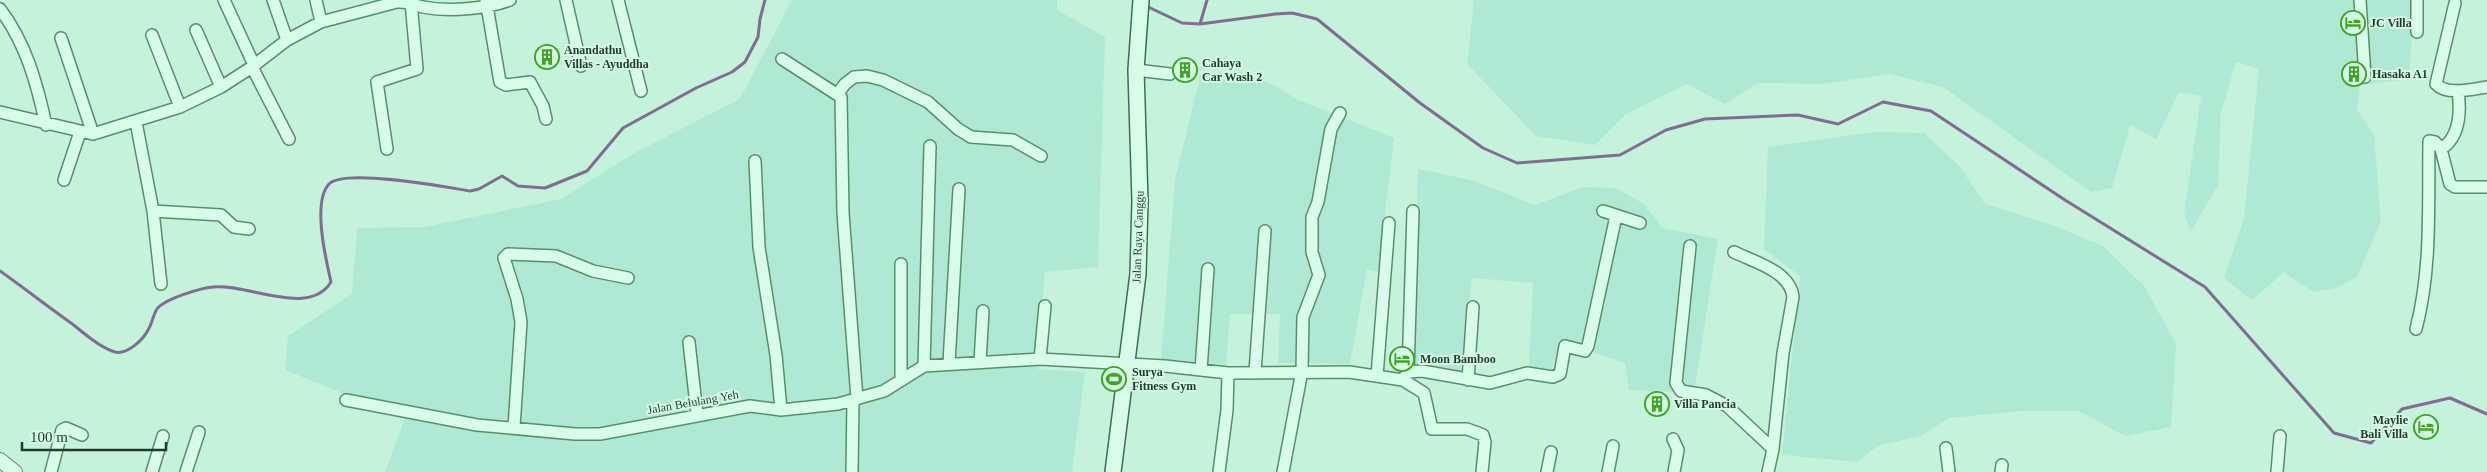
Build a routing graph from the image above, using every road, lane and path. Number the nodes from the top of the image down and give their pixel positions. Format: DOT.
graph roads {
  1 [pos="224,0"];
  2 [pos="273,0"];
  3 [pos="316,0"];
  4 [pos="510,0"];
  5 [pos="566,0"];
  6 [pos="618,0"];
  7 [pos="1141,0"];
  8 [pos="2360,0"];
  9 [pos="2417,0"];
  10 [pos="408,1"];
  11 [pos="486,3"];
  12 [pos="2455,3"];
  13 [pos="0,9"];
  14 [pos="321,22"];
  15 [pos="196,30"];
  16 [pos="2417,32"];
  17 [pos="152,35"];
  18 [pos="61,38"];
  19 [pos="287,40"];
  20 [pos="782,59"];
  21 [pos="253,66"];
  22 [pos="580,66"];
  23 [pos="1136,70"];
  24 [pos="1170,74"];
  25 [pos="2365,78"];
  26 [pos="222,87"];
  27 [pos="2487,87"];
  28 [pos="641,91"];
  29 [pos="2458,91"];
  30 [pos="838,94"];
  31 [pos="180,107"];
  32 [pos="0,112"];
  33 [pos="1340,113"];
  34 [pos="546,118"];
  35 [pos="136,122"];
  36 [pos="46,125"];
  37 [pos="80,132"];
  38 [pos="93,134"];
  39 [pos="289,139"];
  40 [pos="930,146"];
  41 [pos="387,149"];
  42 [pos="2441,149"];
  43 [pos="1041,156"];
  44 [pos="755,161"];
  45 [pos="64,180"];
  46 [pos="2487,188"];
  47 [pos="959,189"];
  48 [pos="153,211"];
  49 [pos="1413,211"];
  50 [pos="1603,211"];
  51 [pos="1616,216"];
  52 [pos="1389,223"];
  53 [pos="1640,224"];
  54 [pos="249,229"];
  55 [pos="1265,230"];
  56 [pos="1690,246"];
  57 [pos="1734,252"];
  58 [pos="900,264"];
  59 [pos="1208,269"];
  60 [pos="628,278"];
  61 [pos="161,284"];
  62 [pos="1045,306"];
  63 [pos="1473,307"];
  64 [pos="983,311"];
  65 [pos="2416,330"];
  66 [pos="689,342"];
  67 [pos="1040,359"];
  68 [pos="980,362"];
  69 [pos="950,363"];
  70 [pos="1128,364"];
  71 [pos="924,366"];
  72 [pos="1201,370"];
  73 [pos="1302,371"];
  74 [pos="1255,372"];
  75 [pos="1228,373"];
  76 [pos="1377,376"];
  77 [pos="1406,376"];
  78 [pos="901,380"];
  79 [pos="1468,380"];
  80 [pos="855,399"];
  81 [pos="346,400"];
  82 [pos="781,410"];
  83 [pos="697,414"];
  84 [pos="514,427"];
  85 [pos="199,432"];
  86 [pos="82,435"];
  87 [pos="163,436"];
  88 [pos="2280,436"];
  89 [pos="1673,439"];
  90 [pos="1613,446"];
  91 [pos="1946,448"];
  92 [pos="1773,449"];
  93 [pos="1550,452"];
  94 [pos="0,460"];
  95 [pos="15,472"];
  96 [pos="51,472"];
  97 [pos="152,472"];
  98 [pos="186,472"];
  99 [pos="852,472"];
  100 [pos="1113,472"];
  101 [pos="1218,472"];
  102 [pos="1283,472"];
  103 [pos="1482,472"];
  104 [pos="1547,472"];
  105 [pos="1608,472"];
  106 [pos="1674,472"];
  107 [pos="1768,472"];
  108 [pos="1950,472"];
  109 [pos="2277,472"];
  1 -- 21 [label="street"];
  2 -- 19 [label="street"];
  3 -- 14 [label="street"];
  4 -- 11 [label="street"];
  5 -- 22 [label="street"];
  6 -- 28 [label="street"];
  7 -- 23 [label="main road, Jalan Raya Canggu"];
  8 -- 25 [label="street"];
  9 -- 16 [label="street"];
  10 -- 11 [label="street"];
  10 -- 14 [label="street"];
  10 -- 41 [label="street"];
  11 -- 34 [label="street"];
  12 -- 29 [label="street"];
  13 -- 36 [label="street"];
  14 -- 19 [label="street"];
  15 -- 26 [label="street"];
  17 -- 31 [label="street"];
  18 -- 38 [label="street"];
  19 -- 21 [label="street"];
  20 -- 30 [label="street"];
  21 -- 26 [label="street"];
  21 -- 39 [label="street"];
  23 -- 24 [label="street"];
  23 -- 70 [label="main road, Jalan Raya Canggu"];
  26 -- 31 [label="street"];
  27 -- 29 [label="street"];
  29 -- 42 [label="street"];
  30 -- 43 [label="street"];
  30 -- 80 [label="street"];
  31 -- 35 [label="street"];
  32 -- 36 [label="street"];
  33 -- 73 [label="street"];
  35 -- 38 [label="street"];
  35 -- 48 [label="street"];
  36 -- 37 [label="street"];
  37 -- 38 [label="street"];
  37 -- 45 [label="street"];
  40 -- 71 [label="street"];
  42 -- 46 [label="street"];
  42 -- 65 [label="street"];
  44 -- 82 [label="street"];
  47 -- 69 [label="street"];
  48 -- 54 [label="street"];
  48 -- 61 [label="street"];
  49 -- 77 [label="street"];
  50 -- 51 [label="street"];
  51 -- 53 [label="street"];
  51 -- 79 [label="street, Jalan Belulang Yeh"];
  52 -- 76 [label="street"];
  55 -- 74 [label="street"];
  56 -- 92 [label="street"];
  57 -- 92 [label="street"];
  58 -- 78 [label="street"];
  59 -- 72 [label="street"];
  60 -- 84 [label="street"];
  62 -- 67 [label="street"];
  63 -- 79 [label="street"];
  64 -- 68 [label="street"];
  66 -- 83 [label="street"];
  67 -- 68 [label="street, Jalan Belulang Yeh"];
  67 -- 70 [label="street, Jalan Belulang Yeh"];
  68 -- 69 [label="street, Jalan Belulang Yeh"];
  69 -- 71 [label="street, Jalan Belulang Yeh"];
  70 -- 72 [label="street, Jalan Belulang Yeh"];
  70 -- 100 [label="main road, Jalan Raya Canggu"];
  71 -- 78 [label="street, Jalan Belulang Yeh"];
  72 -- 75 [label="street, Jalan Belulang Yeh"];
  73 -- 74 [label="street, Jalan Belulang Yeh"];
  73 -- 76 [label="street, Jalan Belulang Yeh"];
  73 -- 102 [label="street"];
  74 -- 75 [label="street, Jalan Belulang Yeh"];
  75 -- 101 [label="street"];
  76 -- 77 [label="street, Jalan Belulang Yeh"];
  77 -- 79 [label="street, Jalan Belulang Yeh"];
  77 -- 103 [label="street"];
  78 -- 80 [label="street, Jalan Belulang Yeh"];
  80 -- 82 [label="street, Jalan Belulang Yeh"];
  80 -- 99 [label="street"];
  81 -- 84 [label="street, Jalan Belulang Yeh"];
  82 -- 83 [label="street, Jalan Belulang Yeh"];
  83 -- 84 [label="street, Jalan Belulang Yeh"];
  85 -- 98 [label="street"];
  86 -- 96 [label="street"];
  87 -- 97 [label="street"];
  88 -- 109 [label="street"];
  89 -- 106 [label="street"];
  90 -- 105 [label="street"];
  91 -- 108 [label="street"];
  92 -- 107 [label="street"];
  93 -- 104 [label="street"];
  94 -- 95 [label="street"];
}
